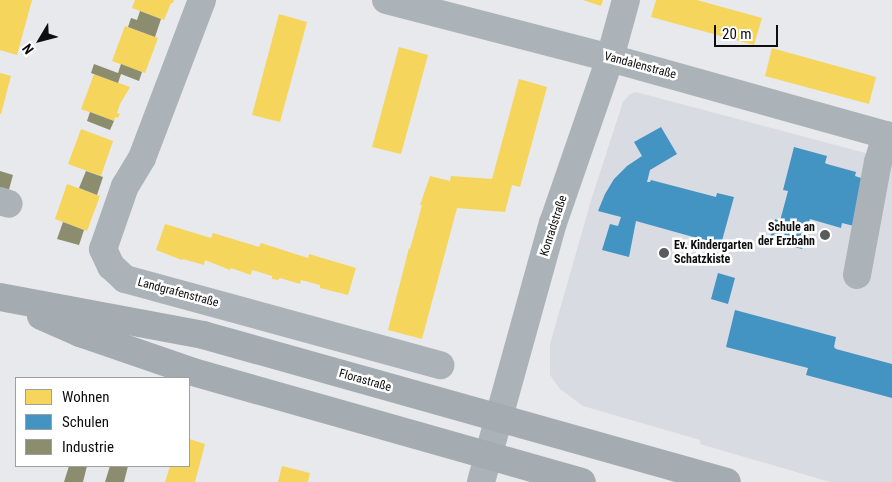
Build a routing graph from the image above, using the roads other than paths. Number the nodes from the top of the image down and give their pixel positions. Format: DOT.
graph roads {
  1 [pos="202,0"];
  2 [pos="386,0"];
  3 [pos="626,0"];
  4 [pos="610,58"];
  5 [pos="889,136"];
  6 [pos="857,275"];
  7 [pos="0,297"];
  8 [pos="440,364"];
  9 [pos="498,418"];
  10 [pos="488,455"];
  11 [pos="481,482"];
  12 [pos="582,482"];
  13 [pos="727,482"];
  1 -- 8 [label="street, Landgrafenstraße"];
  2 -- 4 [label="street, Vandalenstraße"];
  3 -- 4 [label="street, Konradstraße"];
  4 -- 5 [label="street, Vandalenstraße"];
  4 -- 9 [label="street, Konradstraße"];
  5 -- 6 [label="street"];
  7 -- 9 [label="main road, Florastraße"];
  7 -- 10 [label="main road, Florastraße"];
  9 -- 10 [label="street, Konradstraße"];
  9 -- 13 [label="main road, Florastraße"];
  10 -- 11 [label="street, Konradstraße"];
  10 -- 12 [label="main road, Florastraße"];
}
